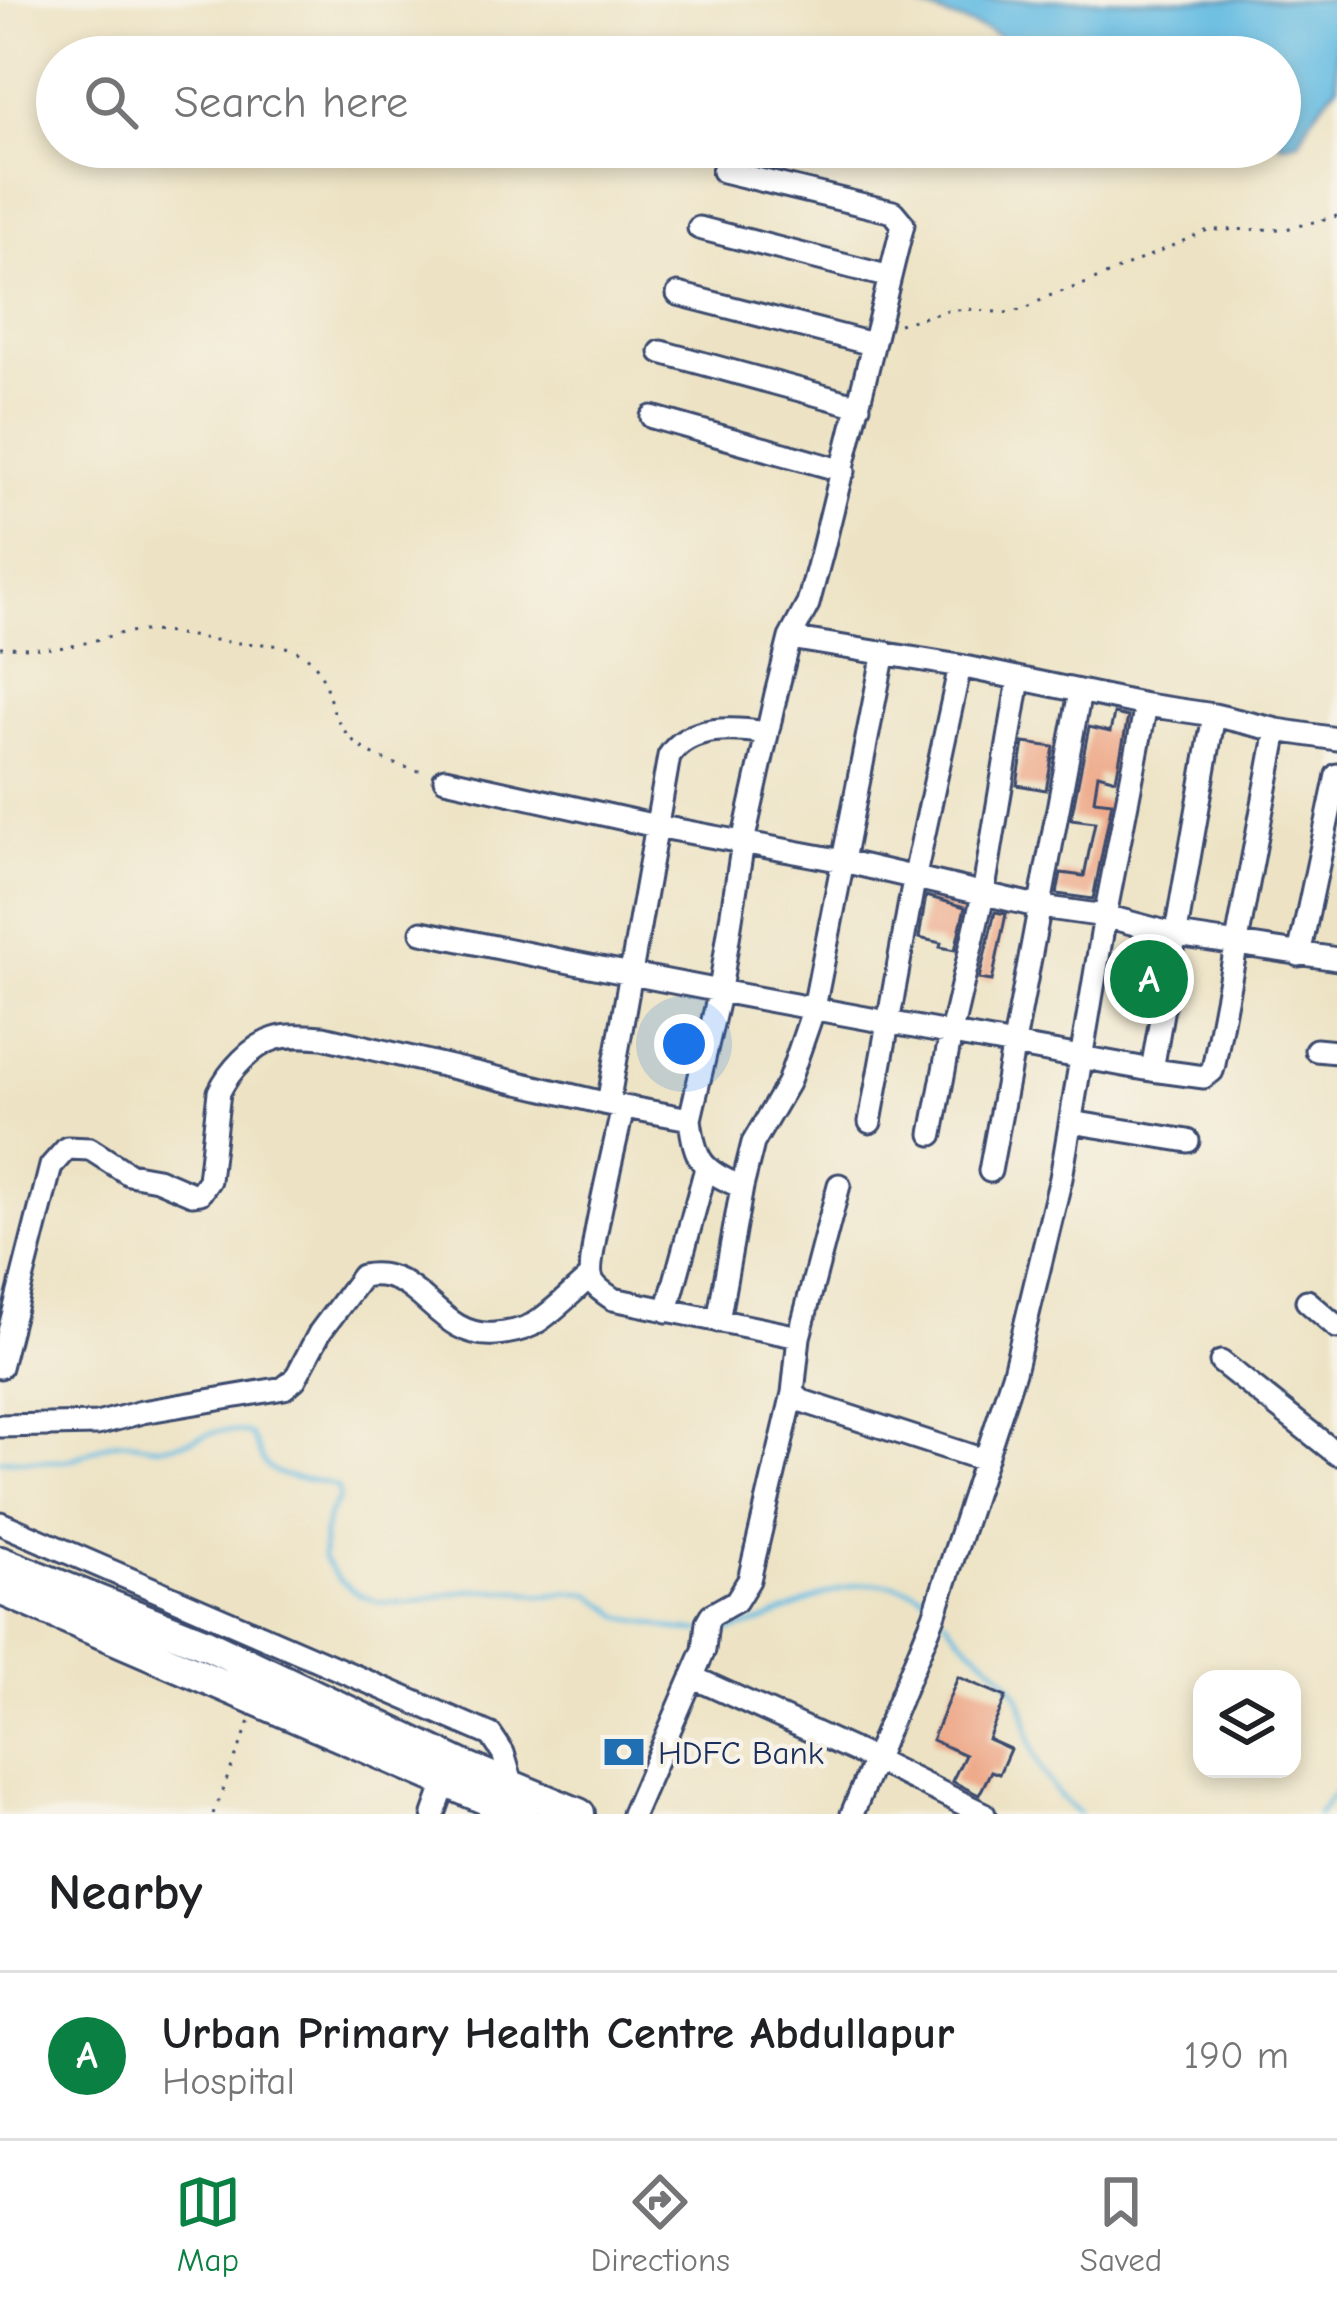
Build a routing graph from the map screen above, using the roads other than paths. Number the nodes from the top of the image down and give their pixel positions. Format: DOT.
graph roads {
  1 [pos="723,171"];
  2 [pos="699,228"];
  3 [pos="890,277"];
  4 [pos="678,294"];
  5 [pos="874,337"];
  6 [pos="661,352"];
  7 [pos="859,406"];
  8 [pos="652,417"];
  9 [pos="844,470"];
  10 [pos="790,638"];
  11 [pos="884,652"];
  12 [pos="960,666"];
  13 [pos="1019,679"];
  14 [pos="1080,692"];
  15 [pos="1145,705"];
  16 [pos="1214,715"];
  17 [pos="1277,730"];
  18 [pos="767,733"];
  19 [pos="1337,739"];
  20 [pos="1337,775"];
  21 [pos="445,779"];
  22 [pos="656,826"];
  23 [pos="743,842"];
  24 [pos="1328,857"];
  25 [pos="843,861"];
  26 [pos="914,880"];
  27 [pos="983,895"];
  28 [pos="1041,907"];
  29 [pos="1105,916"];
  30 [pos="422,932"];
  31 [pos="1177,935"];
  32 [pos="1238,945"];
  33 [pos="1299,955"];
  34 [pos="1337,959"];
  35 [pos="632,976"];
  36 [pos="720,990"];
  37 [pos="814,1008"];
  38 [pos="887,1021"];
  39 [pos="951,1033"];
  40 [pos="1014,1043"];
  41 [pos="1082,1057"];
  42 [pos="1152,1070"];
  43 [pos="616,1105"];
  44 [pos="690,1119"];
  45 [pos="870,1122"];
  46 [pos="1071,1122"];
  47 [pos="932,1134"];
  48 [pos="1188,1141"];
  49 [pos="706,1168"];
  50 [pos="990,1171"];
  51 [pos="839,1185"];
  52 [pos="742,1187"];
  53 [pos="591,1276"];
  54 [pos="1307,1300"];
  55 [pos="667,1311"];
  56 [pos="718,1321"];
  57 [pos="1337,1327"];
  58 [pos="800,1336"];
  59 [pos="1221,1362"];
  60 [pos="0,1367"];
  61 [pos="793,1393"];
  62 [pos="0,1426"];
  63 [pos="1337,1454"];
  64 [pos="984,1460"];
  65 [pos="0,1523"];
  66 [pos="0,1562"];
  67 [pos="0,1589"];
  68 [pos="692,1677"];
  69 [pos="875,1760"];
  70 [pos="458,1783"];
  71 [pos="517,1800"];
  72 [pos="434,1814"];
  73 [pos="579,1814"];
  74 [pos="633,1814"];
  75 [pos="852,1814"];
  76 [pos="984,1814"];
  1 -- 3 [label="street"];
  2 -- 3 [label="street"];
  3 -- 5 [label="street"];
  4 -- 5 [label="street"];
  5 -- 7 [label="street"];
  6 -- 7 [label="street"];
  7 -- 9 [label="street"];
  8 -- 9 [label="street"];
  9 -- 10 [label="street"];
  10 -- 11 [label="street"];
  10 -- 18 [label="street"];
  11 -- 12 [label="street"];
  11 -- 25 [label="street"];
  12 -- 13 [label="street"];
  12 -- 26 [label="street"];
  13 -- 14 [label="street"];
  13 -- 27 [label="street"];
  14 -- 15 [label="street"];
  14 -- 28 [label="street"];
  15 -- 16 [label="street"];
  15 -- 29 [label="street"];
  16 -- 17 [label="street"];
  16 -- 31 [label="street"];
  17 -- 19 [label="street"];
  17 -- 32 [label="street"];
  18 -- 22 [label="street"];
  18 -- 23 [label="street"];
  20 -- 24 [label="street"];
  21 -- 22 [label="street"];
  22 -- 23 [label="street"];
  22 -- 35 [label="street"];
  23 -- 25 [label="street"];
  23 -- 36 [label="street"];
  24 -- 33 [label="street"];
  25 -- 26 [label="street"];
  25 -- 37 [label="street"];
  26 -- 27 [label="street"];
  26 -- 38 [label="street"];
  27 -- 28 [label="street"];
  27 -- 39 [label="street"];
  28 -- 29 [label="street"];
  28 -- 40 [label="street"];
  29 -- 31 [label="street"];
  29 -- 41 [label="street"];
  30 -- 35 [label="street"];
  31 -- 32 [label="street"];
  31 -- 42 [label="street"];
  32 -- 33 [label="street"];
  32 -- 42 [label="street"];
  33 -- 34 [label="street"];
  35 -- 36 [label="street"];
  35 -- 43 [label="street"];
  36 -- 37 [label="street"];
  36 -- 44 [label="street"];
  37 -- 38 [label="street"];
  37 -- 52 [label="street"];
  38 -- 39 [label="street"];
  38 -- 45 [label="street"];
  39 -- 40 [label="street"];
  39 -- 47 [label="street"];
  40 -- 41 [label="street"];
  40 -- 50 [label="street"];
  41 -- 42 [label="street"];
  41 -- 46 [label="street"];
  43 -- 44 [label="street"];
  43 -- 53 [label="street"];
  43 -- 60 [label="street"];
  44 -- 49 [label="street"];
  46 -- 48 [label="street"];
  46 -- 64 [label="street"];
  49 -- 52 [label="street"];
  49 -- 55 [label="street"];
  51 -- 58 [label="street"];
  52 -- 56 [label="street"];
  53 -- 55 [label="street"];
  53 -- 62 [label="street"];
  54 -- 57 [label="street"];
  55 -- 56 [label="street"];
  56 -- 58 [label="street"];
  58 -- 61 [label="street"];
  59 -- 63 [label="street"];
  61 -- 64 [label="street"];
  61 -- 68 [label="street"];
  64 -- 69 [label="street"];
  65 -- 71 [label="street"];
  66 -- 70 [label="highway"];
  67 -- 70 [label="highway"];
  68 -- 69 [label="street"];
  68 -- 74 [label="street"];
  69 -- 75 [label="street"];
  69 -- 76 [label="street"];
  70 -- 71 [label="highway"];
  70 -- 72 [label="street"];
  71 -- 73 [label="highway"];
}
